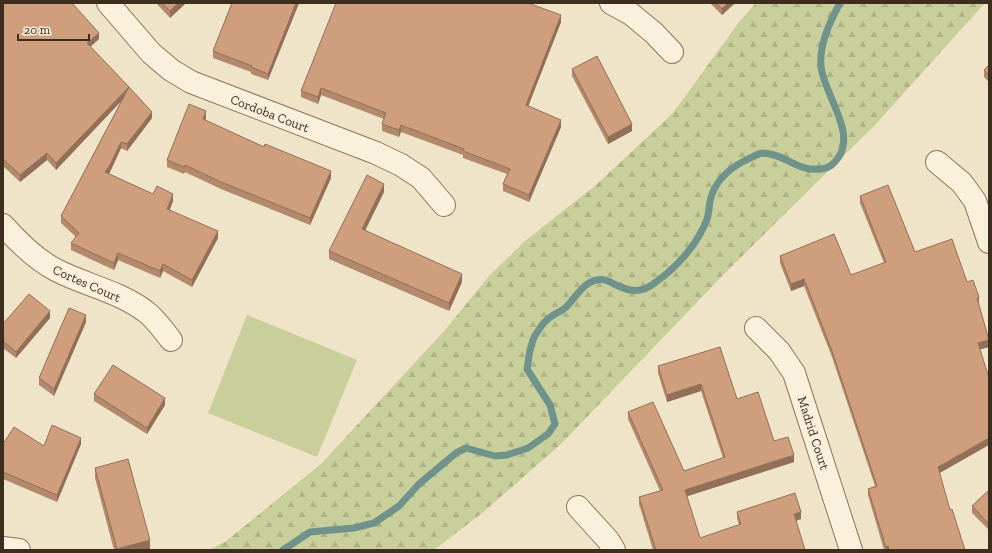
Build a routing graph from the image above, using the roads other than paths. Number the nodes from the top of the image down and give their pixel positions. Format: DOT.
graph roads {
  1 [pos="108,3"];
  2 [pos="611,3"];
  3 [pos="672,52"];
  4 [pos="937,162"];
  5 [pos="444,205"];
  6 [pos="3,225"];
  7 [pos="989,242"];
  8 [pos="756,328"];
  9 [pos="171,340"];
  10 [pos="578,507"];
  11 [pos="3,548"];
  12 [pos="19,550"];
  13 [pos="614,550"];
  14 [pos="851,550"];
  1 -- 5 [label="street, Cordoba Court"];
  2 -- 3 [label="street"];
  4 -- 7 [label="street"];
  6 -- 9 [label="street, Cortes Court"];
  8 -- 14 [label="street, Madrid Court"];
  10 -- 13 [label="street"];
  11 -- 12 [label="street"];
}
